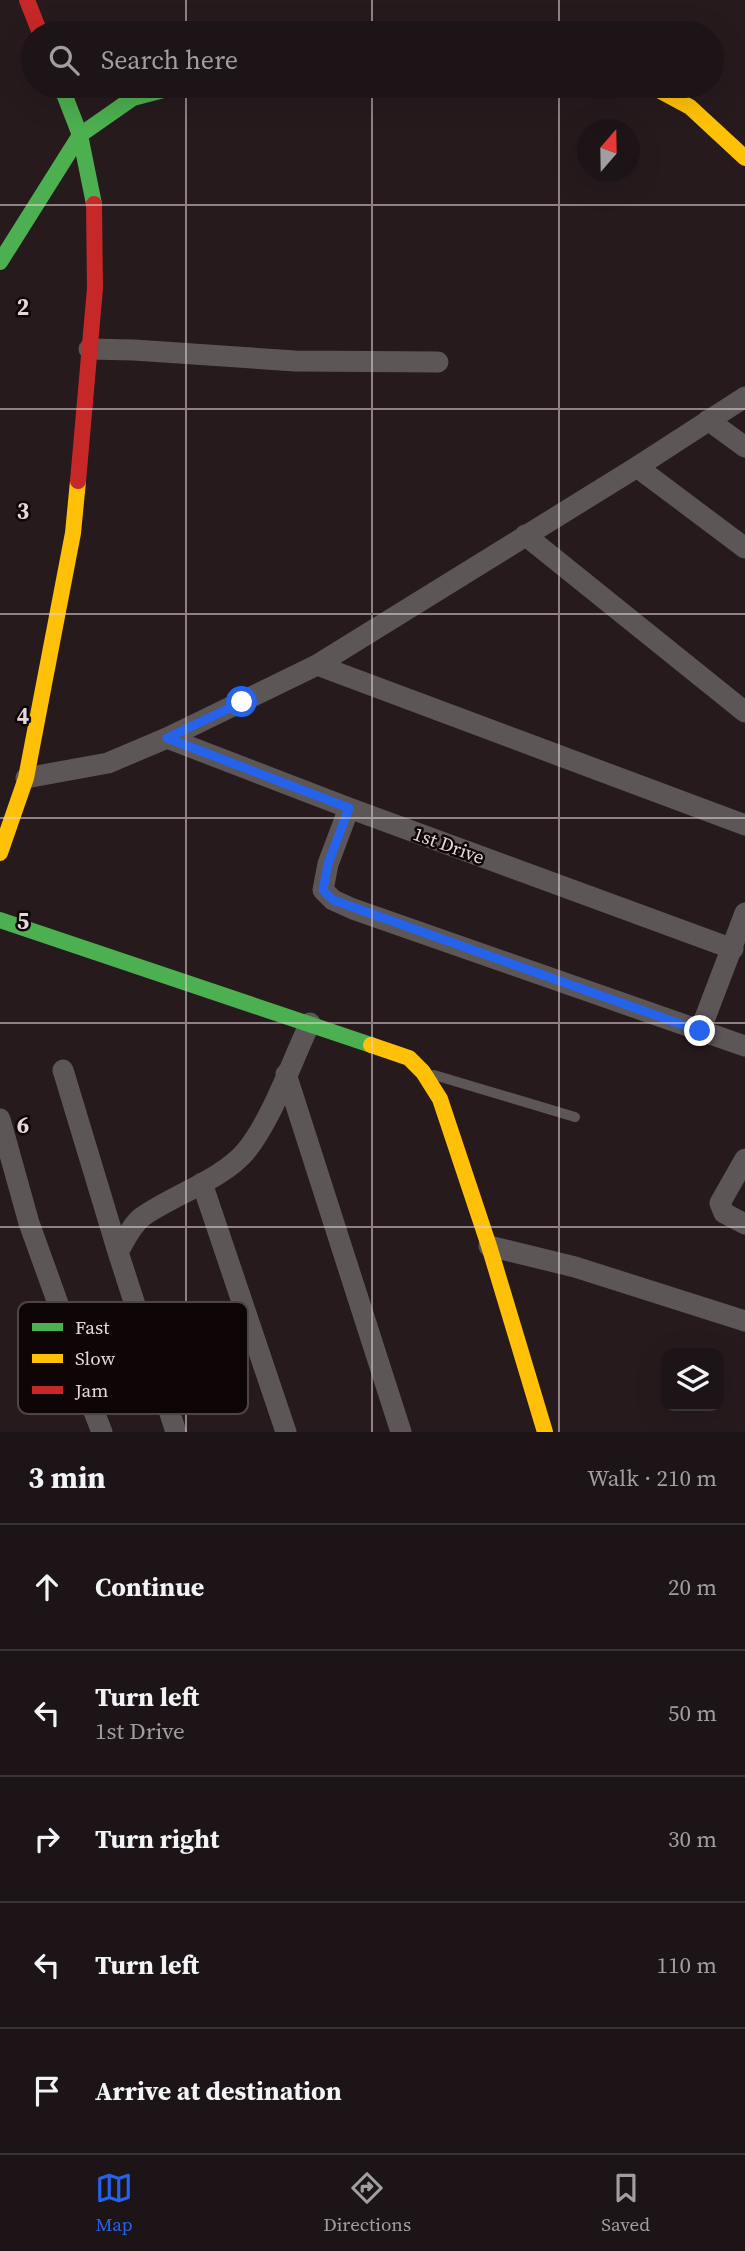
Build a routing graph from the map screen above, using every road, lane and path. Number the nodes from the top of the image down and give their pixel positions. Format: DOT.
graph roads {
  1 [pos="27,0"];
  2 [pos="35,21"];
  3 [pos="66,98"];
  4 [pos="133,98"];
  5 [pos="674,98"];
  6 [pos="80,135"];
  7 [pos="745,158"];
  8 [pos="0,262"];
  9 [pos="89,349"];
  10 [pos="438,362"];
  11 [pos="741,404"];
  12 [pos="708,420"];
  13 [pos="745,447"];
  14 [pos="637,467"];
  15 [pos="525,535"];
  16 [pos="745,548"];
  17 [pos="317,666"];
  18 [pos="745,712"];
  19 [pos="167,738"];
  20 [pos="26,778"];
  21 [pos="349,808"];
  22 [pos="745,825"];
  23 [pos="0,853"];
  24 [pos="745,914"];
  25 [pos="0,920"];
  26 [pos="733,948"];
  27 [pos="310,1023"];
  28 [pos="700,1031"];
  29 [pos="745,1046"];
  30 [pos="63,1070"];
  31 [pos="423,1072"];
  32 [pos="286,1074"];
  33 [pos="575,1117"];
  34 [pos="0,1119"];
  35 [pos="745,1159"];
  36 [pos="202,1183"];
  37 [pos="745,1224"];
  38 [pos="489,1246"];
  39 [pos="118,1252"];
  40 [pos="57,1302"];
  41 [pos="134,1302"];
  42 [pos="242,1302"];
  43 [pos="248,1319"];
  44 [pos="745,1321"];
  45 [pos="95,1414"];
  46 [pos="170,1414"];
  47 [pos="102,1432"];
  48 [pos="176,1432"];
  49 [pos="286,1432"];
  50 [pos="401,1432"];
  51 [pos="545,1432"];
  1 -- 2 [label="street"];
  3 -- 6 [label="street"];
  4 -- 6 [label="street"];
  5 -- 7 [label="street"];
  6 -- 8 [label="street"];
  6 -- 9 [label="street"];
  9 -- 10 [label="street"];
  9 -- 20 [label="street"];
  11 -- 12 [label="street"];
  12 -- 13 [label="street"];
  12 -- 14 [label="street"];
  14 -- 15 [label="street"];
  14 -- 16 [label="street"];
  15 -- 17 [label="street"];
  15 -- 18 [label="street"];
  17 -- 19 [label="street"];
  17 -- 22 [label="street"];
  19 -- 20 [label="street"];
  19 -- 21 [label="street, 1st Drive"];
  20 -- 23 [label="street"];
  21 -- 26 [label="street, 1st Drive"];
  21 -- 28 [label="street"];
  24 -- 26 [label="street"];
  25 -- 27 [label="street"];
  26 -- 28 [label="street"];
  27 -- 31 [label="street"];
  27 -- 32 [label="street"];
  28 -- 29 [label="street"];
  30 -- 39 [label="street"];
  31 -- 33 [label="lane"];
  31 -- 38 [label="street"];
  32 -- 36 [label="street"];
  32 -- 50 [label="street"];
  34 -- 40 [label="street"];
  35 -- 37 [label="street"];
  36 -- 39 [label="street"];
  36 -- 42 [label="street"];
  38 -- 44 [label="street"];
  38 -- 51 [label="street"];
  39 -- 41 [label="street"];
  43 -- 49 [label="street"];
  45 -- 47 [label="street"];
  46 -- 48 [label="street"];
}
